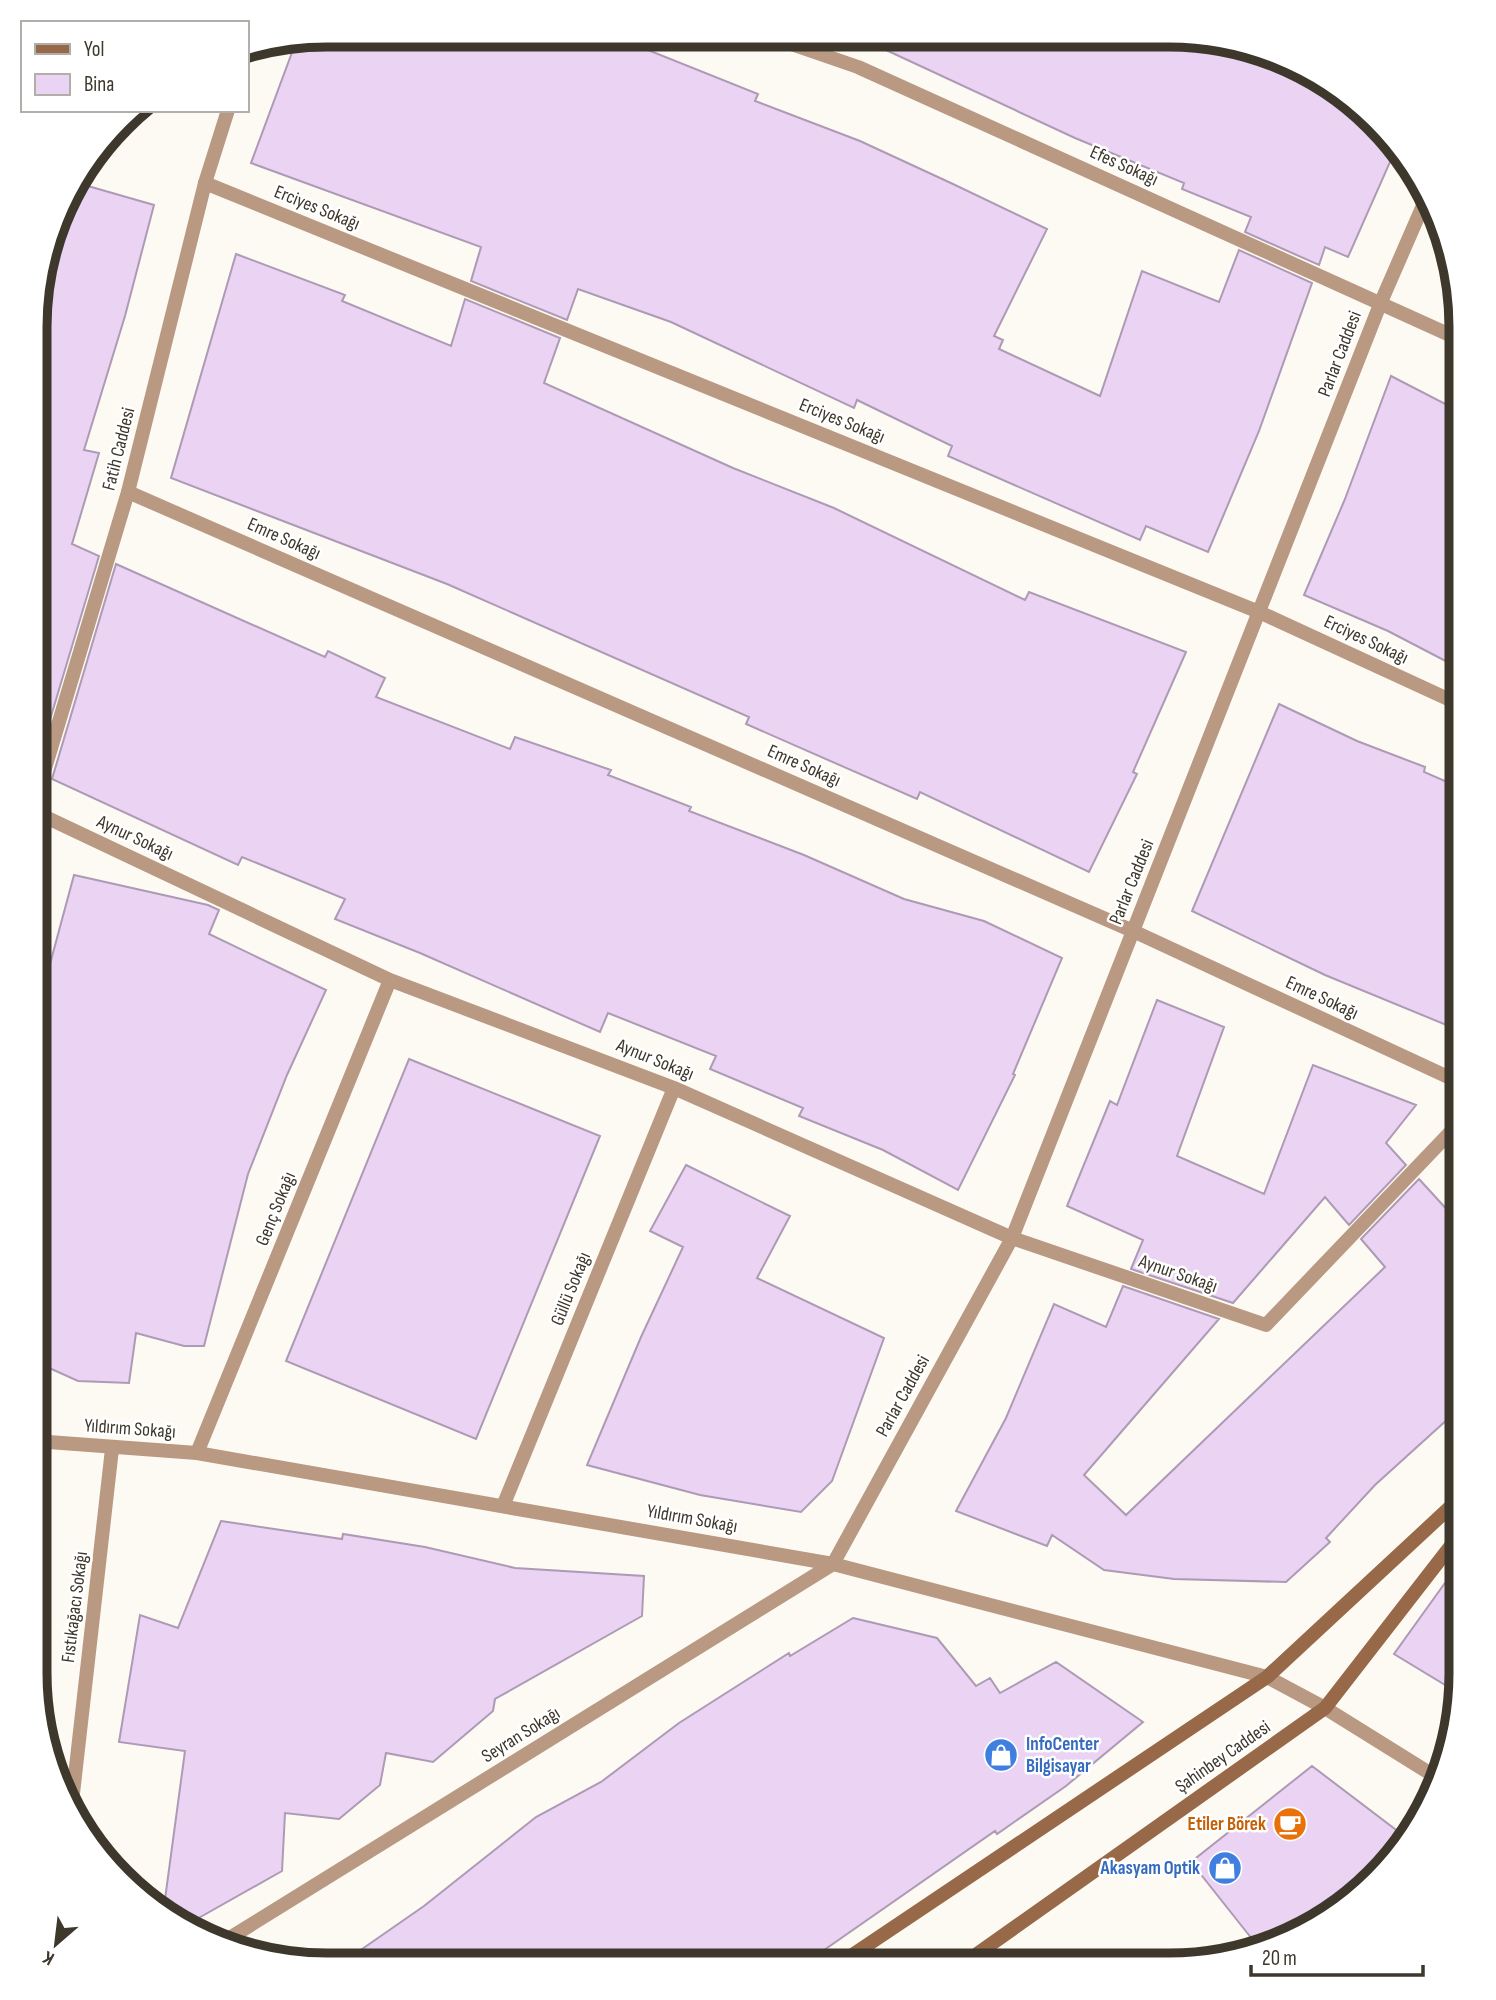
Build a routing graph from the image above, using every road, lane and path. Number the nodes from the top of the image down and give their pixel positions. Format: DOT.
graph roads {
  1 [pos="800,47"];
  2 [pos="227,112"];
  3 [pos="205,183"];
  4 [pos="1422,208"];
  5 [pos="1381,302"];
  6 [pos="1449,334"];
  7 [pos="128,492"];
  8 [pos="1259,612"];
  9 [pos="1449,699"];
  10 [pos="47,762"];
  11 [pos="47,818"];
  12 [pos="1133,932"];
  13 [pos="390,980"];
  14 [pos="1449,1077"];
  15 [pos="674,1087"];
  16 [pos="1449,1134"];
  17 [pos="1012,1238"];
  18 [pos="47,1442"];
  19 [pos="113,1449"];
  20 [pos="197,1453"];
  21 [pos="503,1506"];
  22 [pos="1449,1508"];
  23 [pos="1449,1548"];
  24 [pos="833,1564"];
  25 [pos="1267,1677"];
  26 [pos="1325,1708"];
  27 [pos="1430,1773"];
  28 [pos="73,1790"];
  29 [pos="234,1937"];
  30 [pos="855,1953"];
  31 [pos="979,1953"];
  1 -- 5 [label="street, Efes Sokağı"];
  2 -- 3 [label="street, Fatih Caddesi"];
  3 -- 7 [label="street, Fatih Caddesi"];
  3 -- 8 [label="street, Erciyes Sokağı"];
  4 -- 5 [label="street, Parlar Caddesi"];
  5 -- 6 [label="street, Efes Sokağı"];
  5 -- 8 [label="street, Parlar Caddesi"];
  7 -- 10 [label="street, Fatih Caddesi"];
  7 -- 12 [label="street, Emre Sokağı"];
  8 -- 9 [label="street, Erciyes Sokağı"];
  8 -- 12 [label="street, Parlar Caddesi"];
  11 -- 13 [label="street, Aynur Sokağı"];
  12 -- 14 [label="street, Emre Sokağı"];
  12 -- 17 [label="street, Parlar Caddesi"];
  13 -- 15 [label="street, Aynur Sokağı"];
  13 -- 20 [label="street, Genç Sokağı"];
  15 -- 17 [label="street, Aynur Sokağı"];
  15 -- 21 [label="street, Güllü Sokağı"];
  16 -- 17 [label="street, Aynur Sokağı"];
  17 -- 24 [label="street, Parlar Caddesi"];
  18 -- 19 [label="street, Yıldırım Sokağı"];
  19 -- 20 [label="street, Yıldırım Sokağı"];
  19 -- 28 [label="street, Fıstıkağacı Sokağı"];
  20 -- 21 [label="street, Yıldırım Sokağı"];
  21 -- 24 [label="street, Yıldırım Sokağı"];
  22 -- 25 [label="main road"];
  23 -- 26 [label="main road, Şahinbey Caddesi"];
  24 -- 25 [label="street, Yıldırım Sokağı"];
  24 -- 29 [label="street, Seyran Sokağı"];
  25 -- 26 [label="street, Yıldırım Sokağı"];
  25 -- 30 [label="main road"];
  26 -- 27 [label="street, Yıldırım Sokağı"];
  26 -- 31 [label="main road, Şahinbey Caddesi"];
}
